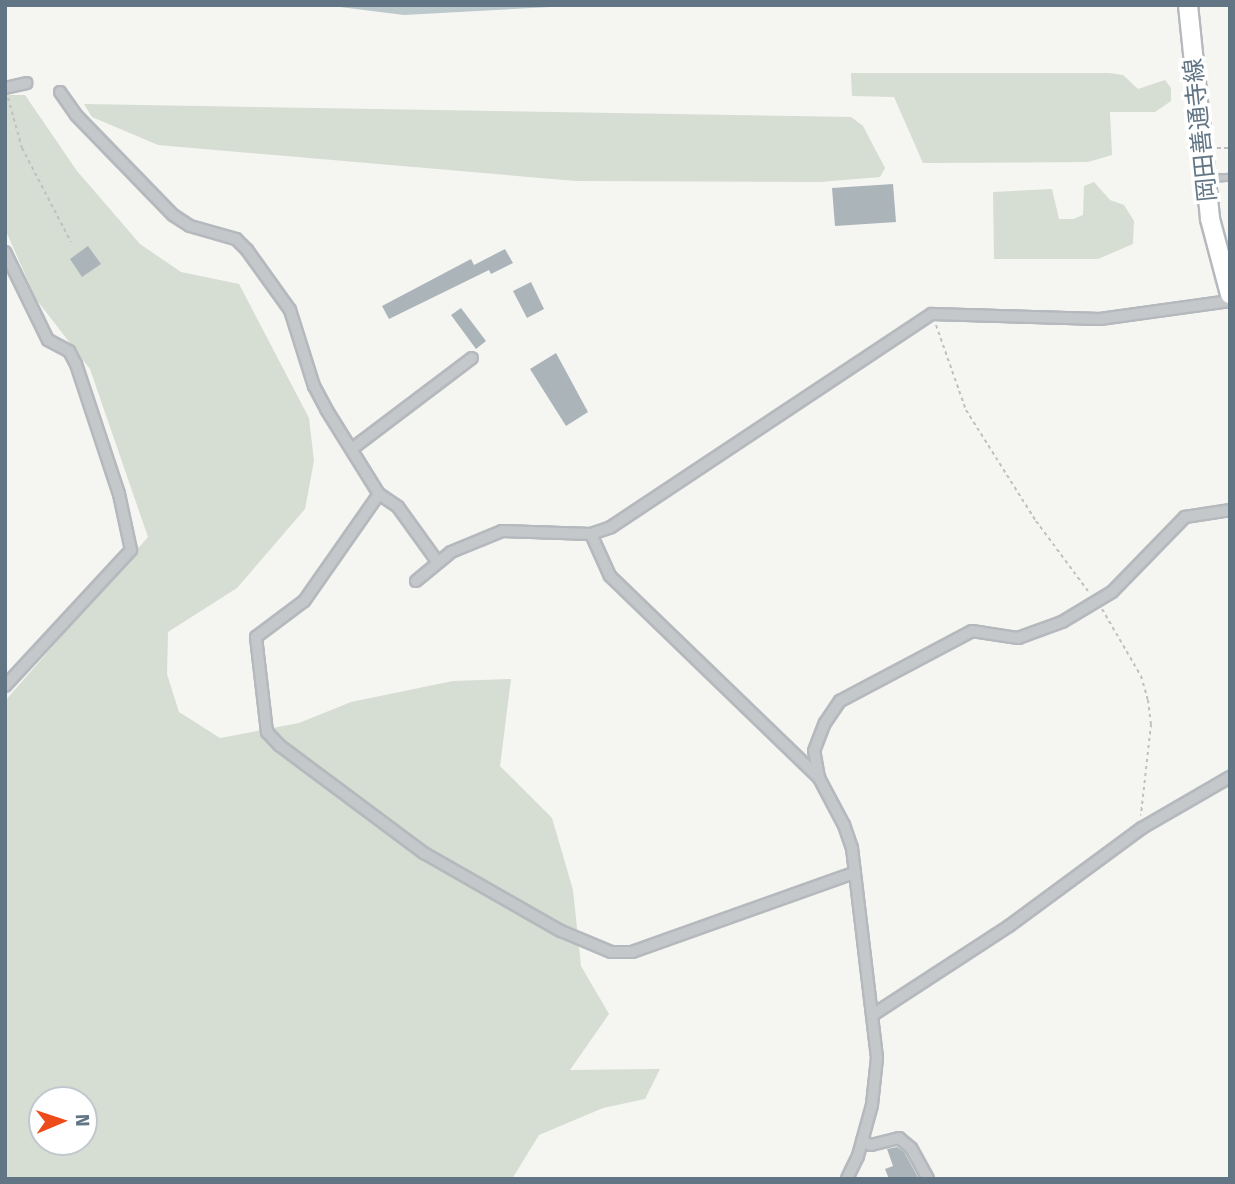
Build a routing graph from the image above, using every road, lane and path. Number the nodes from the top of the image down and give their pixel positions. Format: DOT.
graph roads {
  1 [pos="1188,5"];
  2 [pos="26,83"];
  3 [pos="5,89"];
  4 [pos="60,92"];
  5 [pos="1230,177"];
  6 [pos="1205,178"];
  7 [pos="71,242"];
  8 [pos="5,252"];
  9 [pos="1230,294"];
  10 [pos="1230,301"];
  11 [pos="932,314"];
  12 [pos="472,358"];
  13 [pos="353,448"];
  14 [pos="379,494"];
  15 [pos="1230,510"];
  16 [pos="591,534"];
  17 [pos="437,561"];
  18 [pos="416,581"];
  19 [pos="5,686"];
  20 [pos="1230,777"];
  21 [pos="820,778"];
  22 [pos="1142,828"];
  23 [pos="854,873"];
  24 [pos="874,1014"];
  25 [pos="862,1141"];
  26 [pos="847,1179"];
  27 [pos="928,1179"];
  1 -- 6 [label="main road, 岡田善通寺線"];
  2 -- 3 [label="street"];
  3 -- 7 [label="path"];
  4 -- 13 [label="street"];
  5 -- 6 [label="lane"];
  6 -- 9 [label="main road, 岡田善通寺線"];
  8 -- 19 [label="street"];
  10 -- 11 [label="street"];
  11 -- 16 [label="street"];
  11 -- 22 [label="path"];
  12 -- 13 [label="street"];
  13 -- 14 [label="street"];
  14 -- 17 [label="street"];
  14 -- 23 [label="street"];
  15 -- 21 [label="street"];
  16 -- 17 [label="street"];
  16 -- 21 [label="street"];
  17 -- 18 [label="street"];
  20 -- 22 [label="street"];
  21 -- 23 [label="street"];
  22 -- 24 [label="street"];
  23 -- 24 [label="street"];
  24 -- 25 [label="street"];
  25 -- 26 [label="street"];
  25 -- 27 [label="street"];
}
